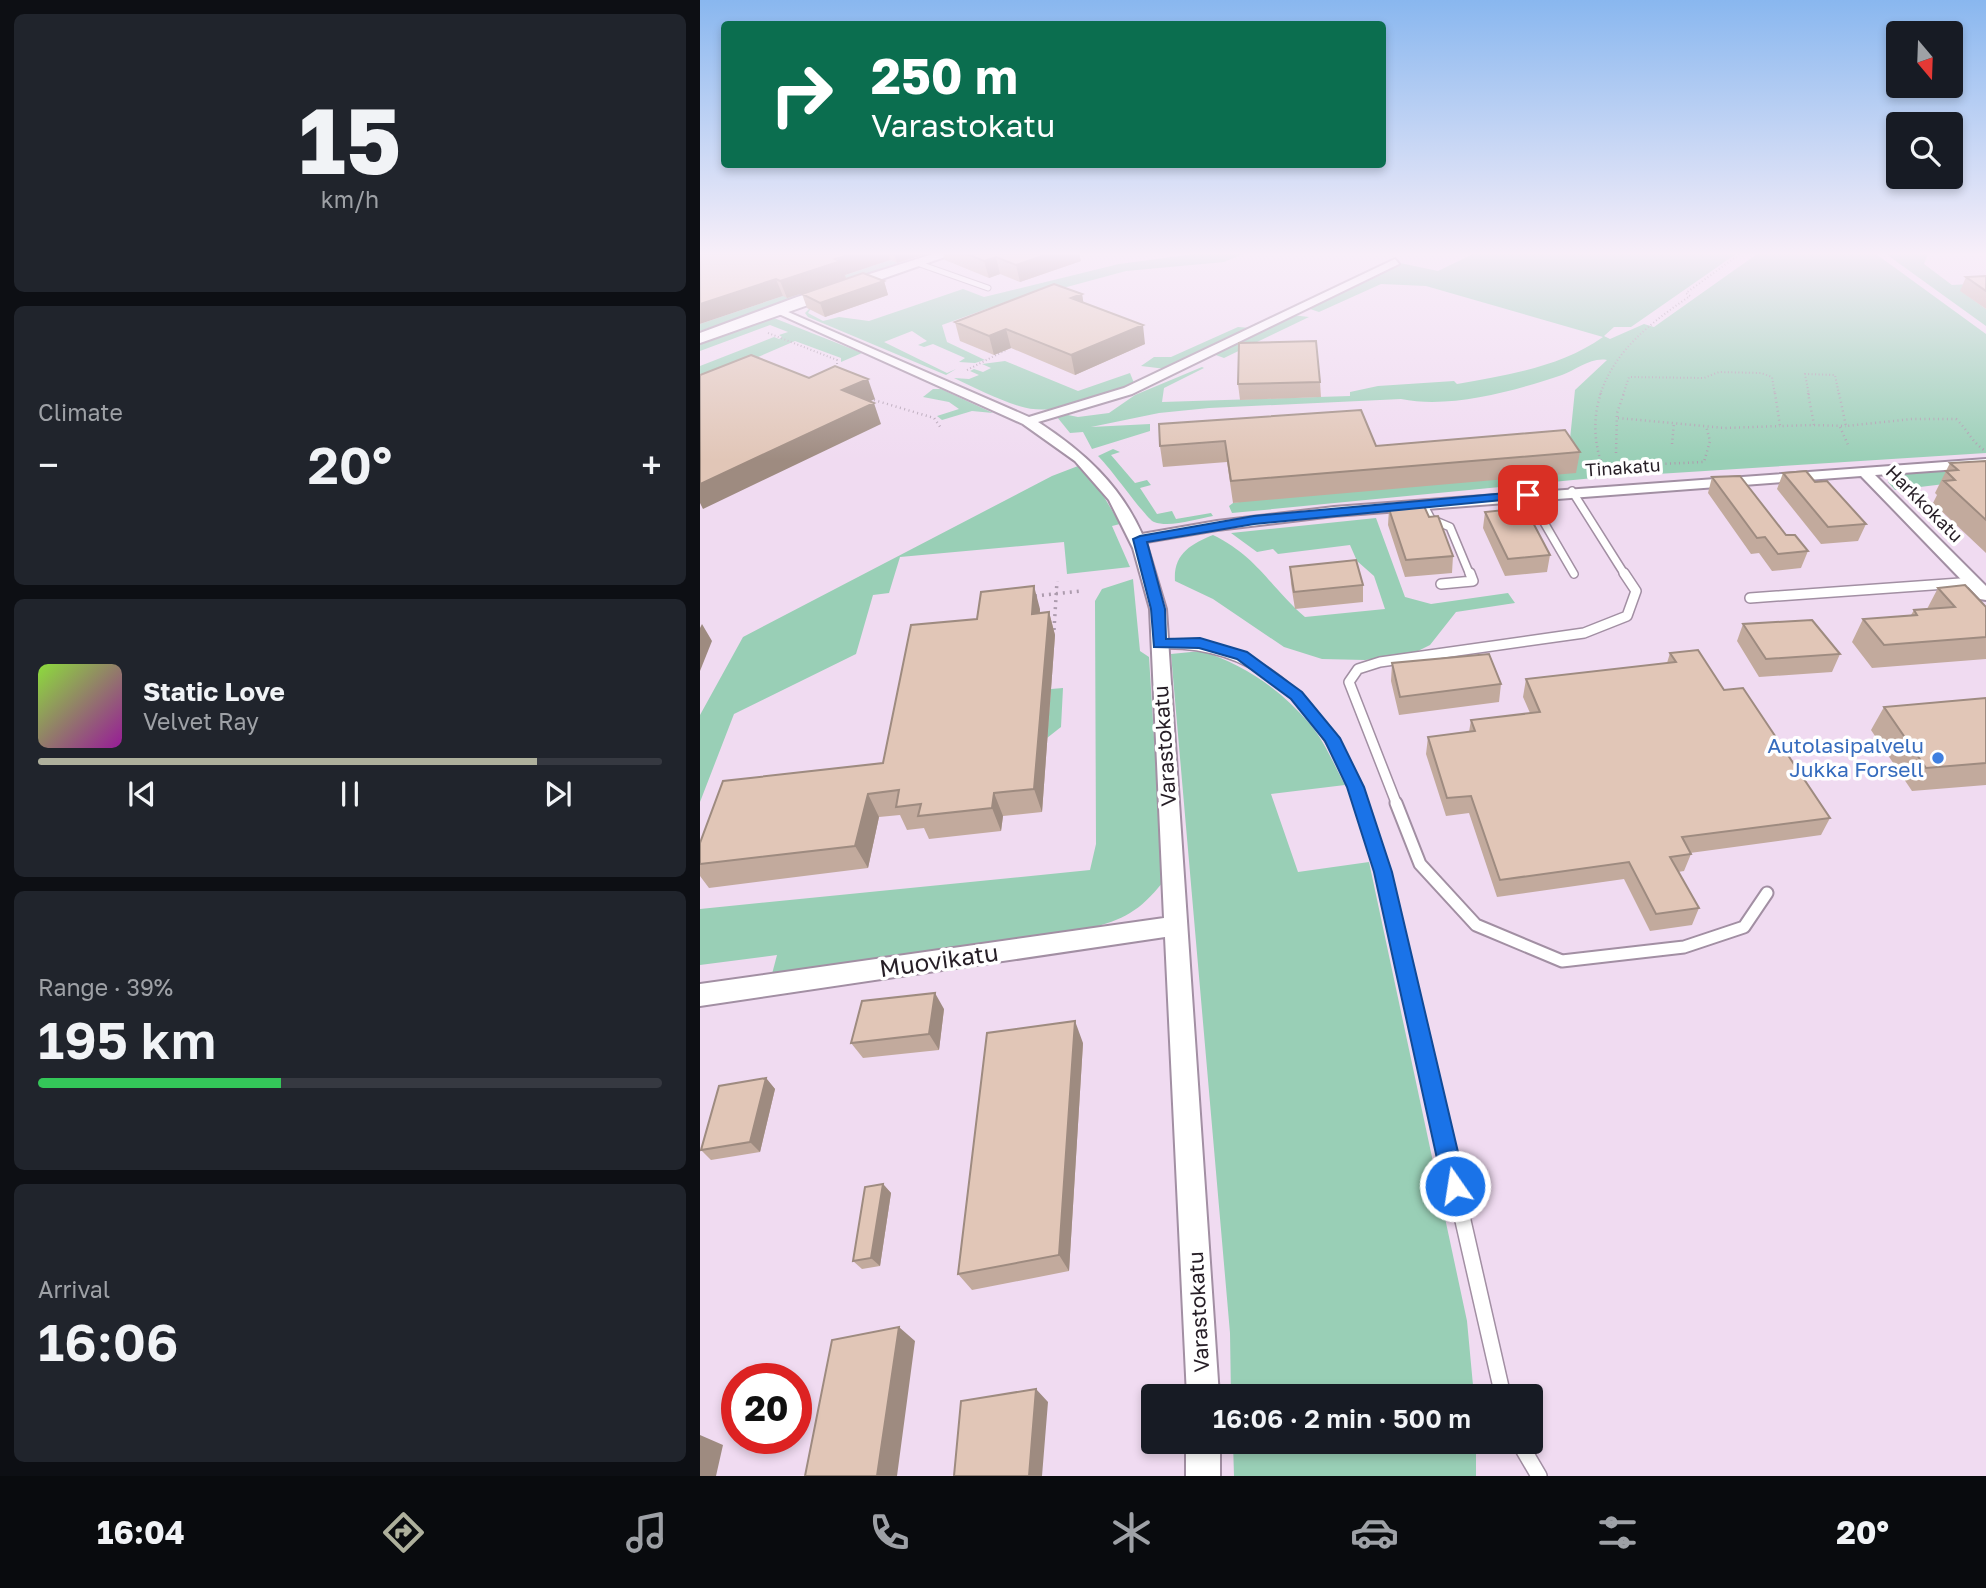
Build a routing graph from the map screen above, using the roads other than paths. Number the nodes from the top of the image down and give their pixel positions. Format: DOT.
graph roads {
  1 [pos="740,323"];
  2 [pos="804,323"];
  3 [pos="1269,323"];
  4 [pos="700,338"];
  5 [pos="1028,421"];
  6 [pos="1986,463"];
  7 [pos="1864,471"];
  8 [pos="1572,491"];
  9 [pos="1528,495"];
  10 [pos="1423,504"];
  11 [pos="1140,539"];
  12 [pos="1574,574"];
  13 [pos="1974,582"];
  14 [pos="1441,584"];
  15 [pos="1986,595"];
  16 [pos="1750,598"];
  17 [pos="1159,644"];
  18 [pos="1767,893"];
  19 [pos="1177,926"];
  20 [pos="700,995"];
  21 [pos="1202,1384"];
  22 [pos="1500,1384"];
  23 [pos="1203,1454"];
  24 [pos="1526,1454"];
  25 [pos="1203,1476"];
  26 [pos="1539,1476"];
  1 -- 4 [label="street"];
  2 -- 5 [label="street, Varastokatu"];
  3 -- 5 [label="street"];
  5 -- 11 [label="street, Varastokatu"];
  6 -- 7 [label="street, Tinakatu"];
  7 -- 8 [label="street, Tinakatu"];
  7 -- 13 [label="street, Harkkokatu"];
  8 -- 9 [label="street, Tinakatu"];
  8 -- 18 [label="lane"];
  9 -- 10 [label="street, Tinakatu"];
  9 -- 12 [label="lane"];
  10 -- 11 [label="street, Tinakatu"];
  10 -- 14 [label="lane"];
  11 -- 17 [label="street, Varastokatu"];
  13 -- 15 [label="street, Harkkokatu"];
  13 -- 16 [label="lane"];
  17 -- 19 [label="street, Varastokatu"];
  17 -- 22 [label="lane"];
  19 -- 20 [label="street, Muovikatu"];
  19 -- 21 [label="street, Varastokatu"];
  23 -- 25 [label="street"];
  24 -- 26 [label="lane"];
}
